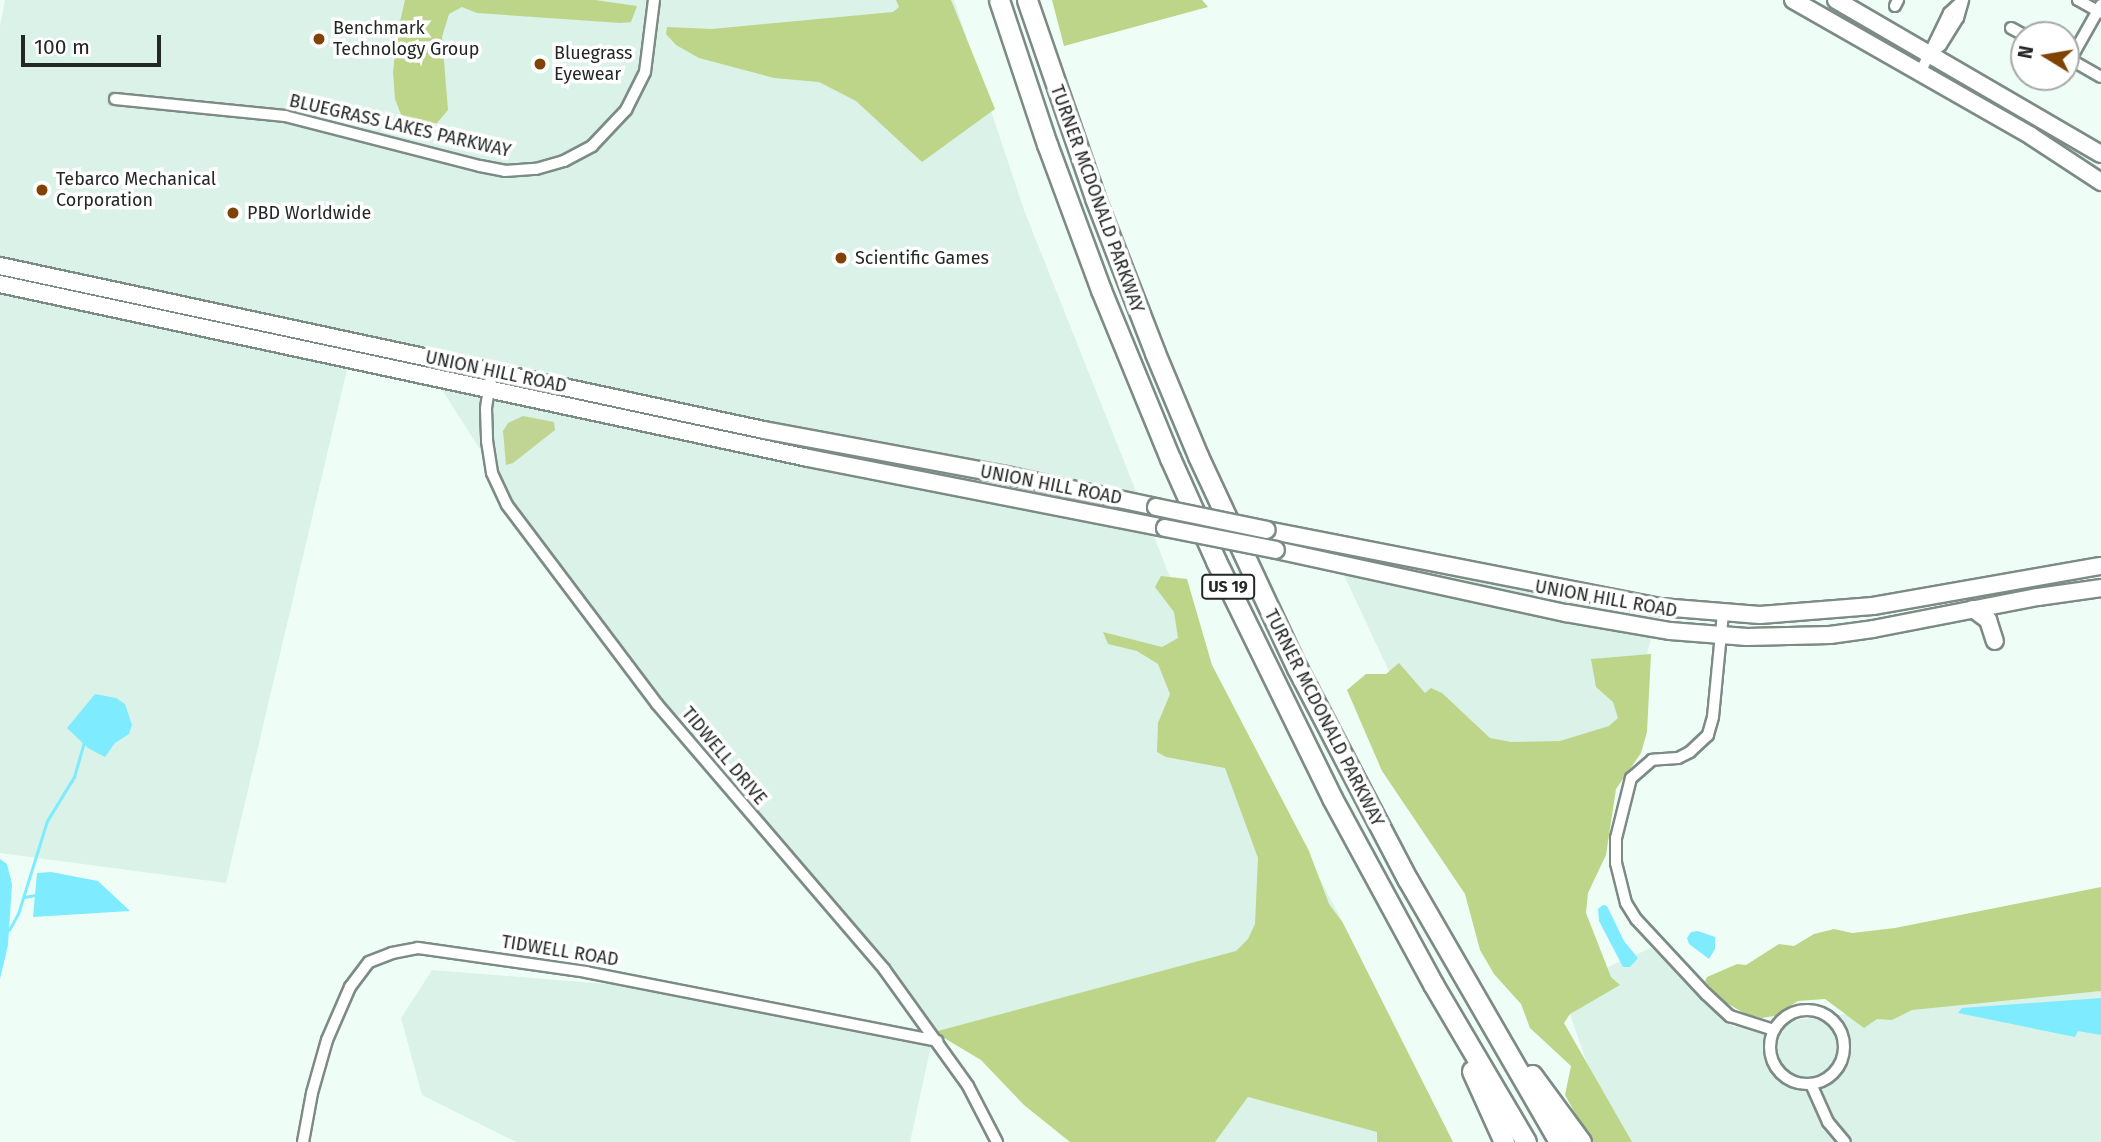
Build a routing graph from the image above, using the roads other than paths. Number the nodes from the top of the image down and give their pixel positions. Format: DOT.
graph roads {
  1 [pos="654,0"];
  2 [pos="999,0"];
  3 [pos="1027,0"];
  4 [pos="1793,0"];
  5 [pos="1836,0"];
  6 [pos="1963,0"];
  7 [pos="2078,0"];
  8 [pos="2100,10"];
  9 [pos="2080,41"];
  10 [pos="1931,54"];
  11 [pos="2080,66"];
  12 [pos="1920,73"];
  13 [pos="2101,77"];
  14 [pos="115,99"];
  15 [pos="2101,154"];
  16 [pos="2101,182"];
  17 [pos="0,266"];
  18 [pos="0,284"];
  19 [pos="492,370"];
  20 [pos="489,391"];
  21 [pos="2101,566"];
  22 [pos="2101,588"];
  23 [pos="2006,604"];
  24 [pos="1973,609"];
  25 [pos="1723,613"];
  26 [pos="1721,635"];
  27 [pos="1433,984"];
  28 [pos="1467,984"];
  29 [pos="1774,1030"];
  30 [pos="937,1041"];
  31 [pos="1811,1084"];
  32 [pos="303,1142"];
  33 [pos="997,1142"];
  34 [pos="1503,1142"];
  35 [pos="1526,1142"];
  36 [pos="1559,1142"];
  37 [pos="1581,1142"];
  38 [pos="1845,1142"];
  1 -- 14 [label="street, BLUEGRASS LAKES PARKWAY"];
  2 -- 27 [label="highway, TURNER MCDONALD PARKWAY / US 19"];
  3 -- 28 [label="highway, TURNER MCDONALD PARKWAY / US 19"];
  4 -- 12 [label="street"];
  5 -- 10 [label="street"];
  6 -- 10 [label="street"];
  7 -- 8 [label="street"];
  8 -- 9 [label="street"];
  10 -- 12 [label="street"];
  10 -- 15 [label="street"];
  11 -- 13 [label="street"];
  12 -- 16 [label="street"];
  17 -- 19 [label="street, UNION HILL ROAD"];
  18 -- 20 [label="street, UNION HILL ROAD"];
  19 -- 20 [label="street, TIDWELL DRIVE"];
  19 -- 25 [label="street, UNION HILL ROAD, bridge"];
  20 -- 26 [label="street, UNION HILL ROAD, bridge"];
  20 -- 30 [label="street, TIDWELL DRIVE"];
  21 -- 25 [label="street, UNION HILL ROAD"];
  22 -- 23 [label="street, UNION HILL ROAD"];
  23 -- 24 [label="street, UNION HILL ROAD"];
  23 -- 24 [label="street"];
  24 -- 26 [label="street, UNION HILL ROAD"];
  25 -- 26 [label="street"];
  26 -- 29 [label="street"];
  27 -- 34 [label="highway"];
  27 -- 35 [label="highway, TURNER MCDONALD PARKWAY / US 19"];
  28 -- 36 [label="highway, TURNER MCDONALD PARKWAY / US 19"];
  28 -- 37 [label="highway"];
  29 -- 31 [label="street"];
  29 -- 31 [label="street"];
  30 -- 32 [label="street, TIDWELL ROAD"];
  30 -- 33 [label="street, TIDWELL DRIVE"];
  31 -- 38 [label="street"];
}
